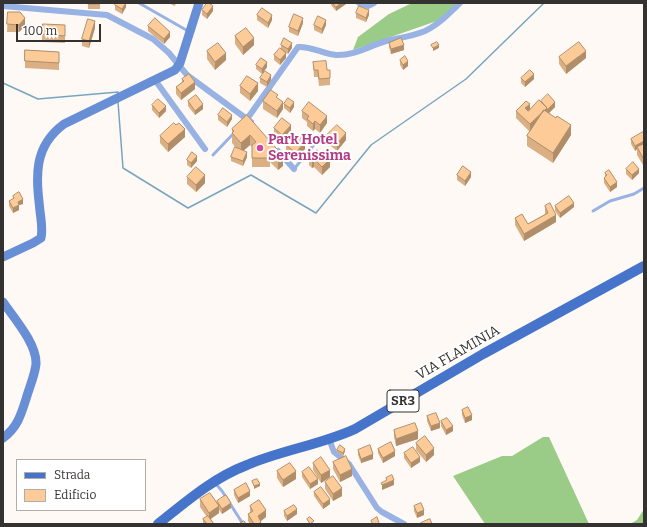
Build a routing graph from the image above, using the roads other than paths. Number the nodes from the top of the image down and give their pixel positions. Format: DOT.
graph roads {
  1 [pos="139,3"];
  2 [pos="199,3"];
  3 [pos="359,3"];
  4 [pos="374,3"];
  5 [pos="460,3"];
  6 [pos="3,6"];
  7 [pos="190,32"];
  8 [pos="179,65"];
  9 [pos="155,80"];
  10 [pos="248,119"];
  11 [pos="242,124"];
  12 [pos="258,129"];
  13 [pos="238,130"];
  14 [pos="317,140"];
  15 [pos="273,146"];
  16 [pos="205,149"];
  17 [pos="213,155"];
  18 [pos="294,169"];
  19 [pos="644,188"];
  20 [pos="593,211"];
  21 [pos="3,257"];
  22 [pos="644,266"];
  23 [pos="3,302"];
  24 [pos="3,438"];
  25 [pos="329,439"];
  26 [pos="213,481"];
  27 [pos="158,524"];
  28 [pos="243,524"];
  29 [pos="404,524"];
  1 -- 7 [label="lane"];
  2 -- 7 [label="street"];
  3 -- 4 [label="street"];
  5 -- 10 [label="street"];
  6 -- 8 [label="street"];
  7 -- 8 [label="street"];
  8 -- 9 [label="street"];
  8 -- 10 [label="street"];
  9 -- 16 [label="street"];
  9 -- 21 [label="street"];
  10 -- 11 [label="lane"];
  10 -- 12 [label="street"];
  13 -- 17 [label="lane"];
  14 -- 18 [label="lane"];
  15 -- 18 [label="street"];
  19 -- 20 [label="lane"];
  22 -- 25 [label="main road, VIA FLAMINIA / SR3"];
  23 -- 24 [label="street"];
  25 -- 26 [label="main road, VIA FLAMINIA / SR3"];
  25 -- 29 [label="street"];
  26 -- 27 [label="main road, VIA FLAMINIA / SR3"];
  26 -- 28 [label="lane"];
}
